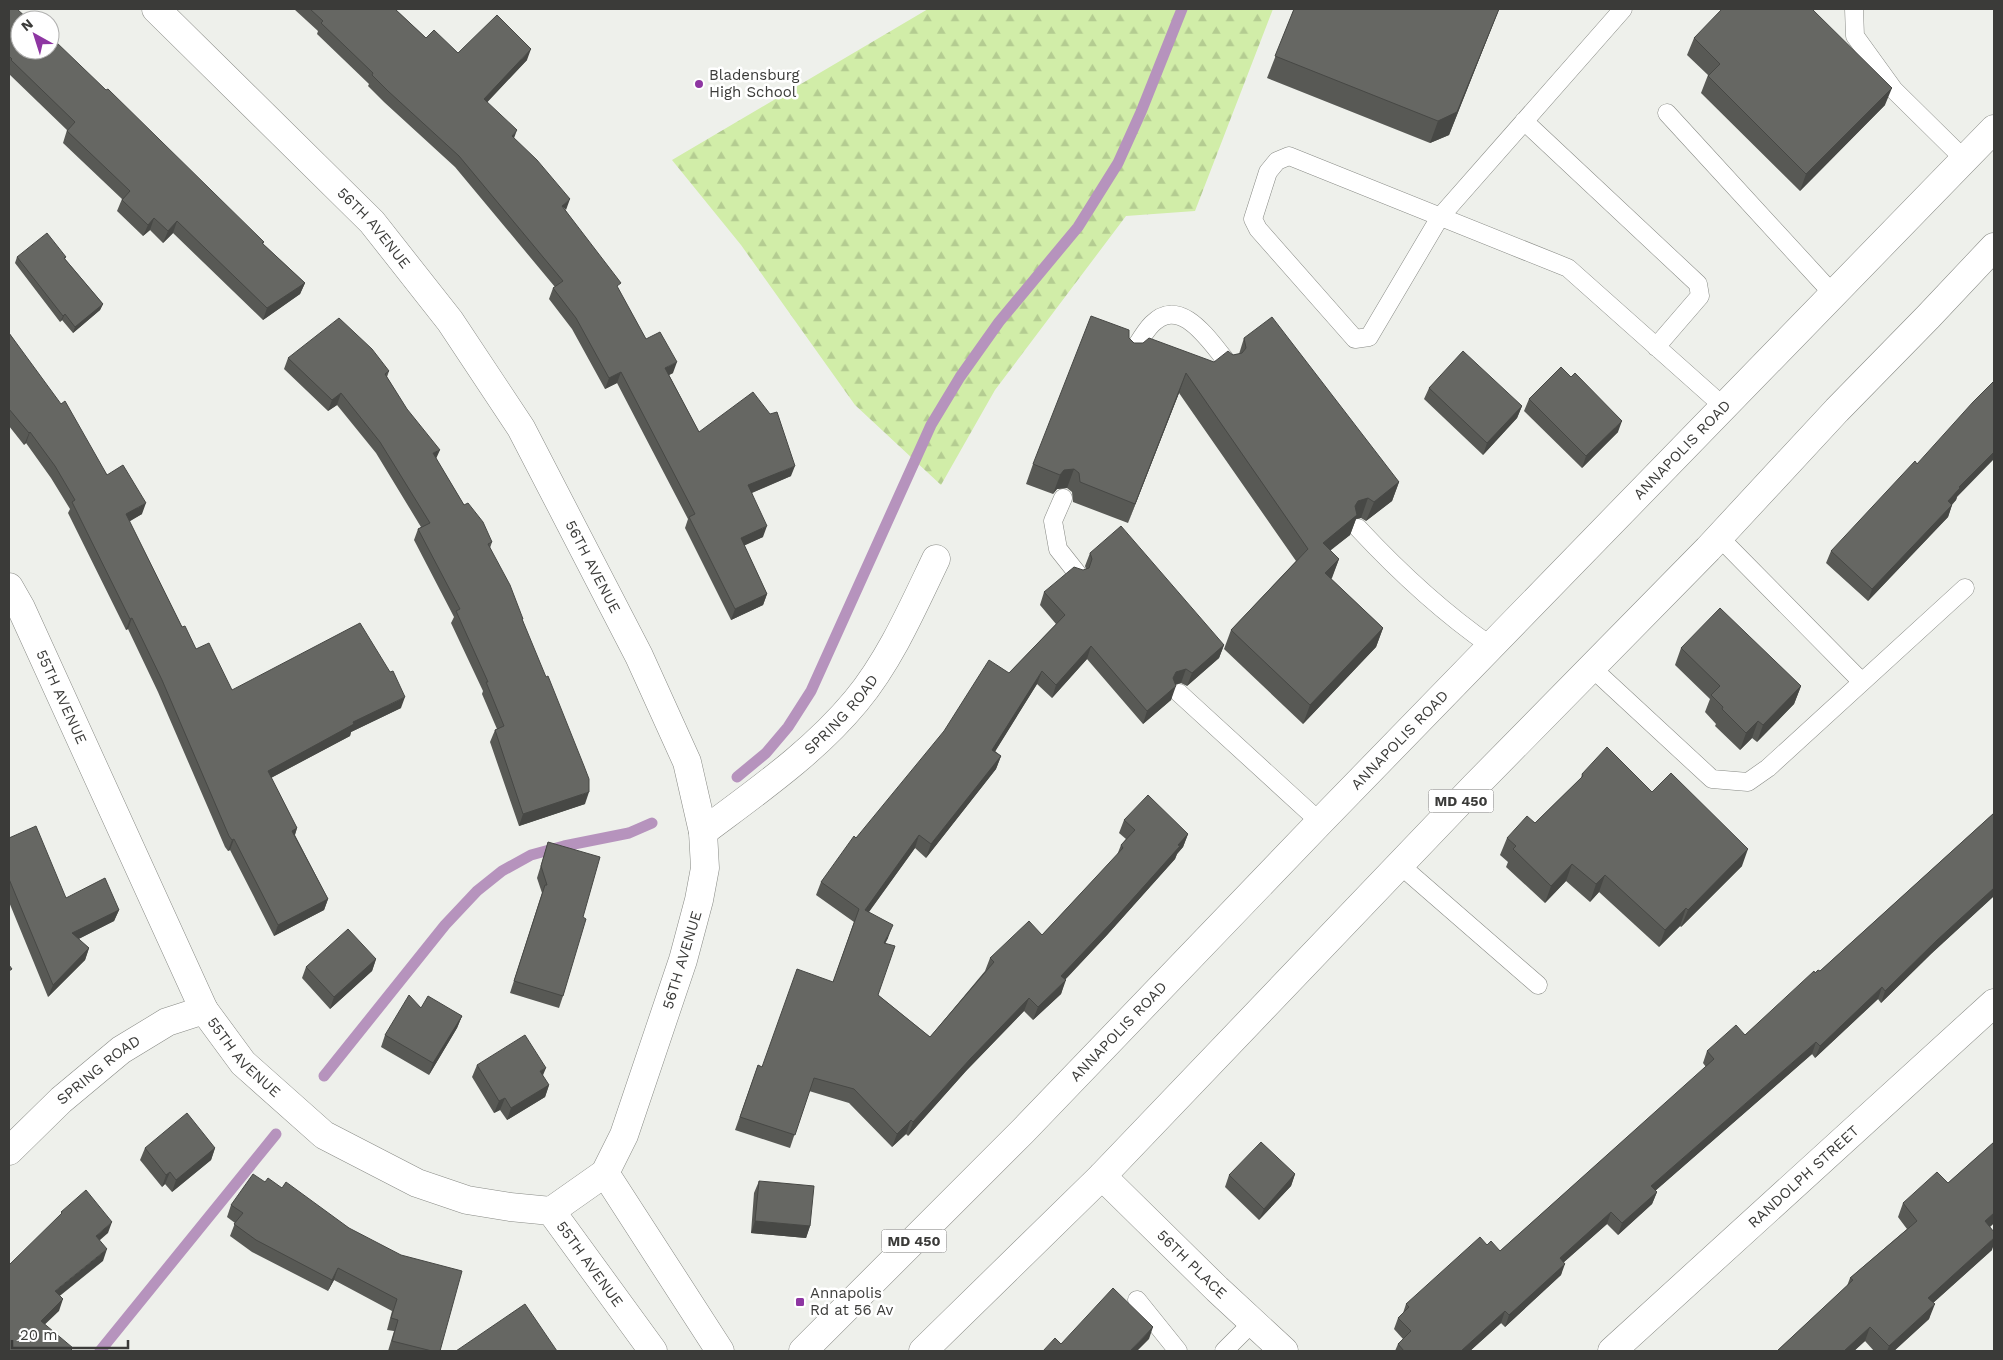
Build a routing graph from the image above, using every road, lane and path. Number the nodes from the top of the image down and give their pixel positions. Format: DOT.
graph roads {
  1 [pos="156,9"];
  2 [pos="1623,9"];
  3 [pos="1854,9"];
  4 [pos="1667,114"];
  5 [pos="1524,121"];
  6 [pos="1994,128"];
  7 [pos="1964,160"];
  8 [pos="1440,217"];
  9 [pos="1994,246"];
  10 [pos="1834,294"];
  11 [pos="1656,347"];
  12 [pos="1132,353"];
  13 [pos="1229,364"];
  14 [pos="1723,406"];
  15 [pos="1064,498"];
  16 [pos="1358,528"];
  17 [pos="1719,537"];
  18 [pos="936,559"];
  19 [pos="1077,573"];
  20 [pos="1965,588"];
  21 [pos="13,603"];
  22 [pos="1491,646"];
  23 [pos="1592,668"];
  24 [pos="1862,682"];
  25 [pos="1179,693"];
  26 [pos="1320,822"];
  27 [pos="702,832"];
  28 [pos="1400,865"];
  29 [pos="1538,985"];
  30 [pos="1994,1003"];
  31 [pos="204,1010"];
  32 [pos="9,1151"];
  33 [pos="605,1174"];
  34 [pos="1102,1176"];
  35 [pos="551,1211"];
  36 [pos="1137,1300"];
  37 [pos="1253,1322"];
  38 [pos="650,1350"];
  39 [pos="720,1351"];
  40 [pos="804,1351"];
  41 [pos="923,1351"];
  42 [pos="1178,1351"];
  43 [pos="1224,1351"];
  44 [pos="1284,1351"];
  45 [pos="1612,1351"];
  1 -- 27 [label="street, 56TH AVENUE"];
  2 -- 5 [label="lane"];
  3 -- 7 [label="lane"];
  4 -- 10 [label="lane"];
  5 -- 8 [label="lane"];
  5 -- 11 [label="lane"];
  6 -- 7 [label="street, ANNAPOLIS ROAD / MD 450"];
  7 -- 10 [label="street, ANNAPOLIS ROAD / MD 450"];
  8 -- 8 [label="lane"];
  8 -- 11 [label="lane"];
  9 -- 17 [label="street, MD 450"];
  10 -- 14 [label="street, ANNAPOLIS ROAD / MD 450"];
  11 -- 14 [label="lane"];
  12 -- 13 [label="lane"];
  14 -- 22 [label="street, ANNAPOLIS ROAD / MD 450"];
  15 -- 19 [label="lane"];
  16 -- 22 [label="lane"];
  17 -- 23 [label="street, MD 450"];
  17 -- 24 [label="lane"];
  18 -- 27 [label="street, SPRING ROAD"];
  20 -- 24 [label="lane"];
  21 -- 31 [label="street, 55TH AVENUE"];
  22 -- 26 [label="street, ANNAPOLIS ROAD / MD 450"];
  23 -- 24 [label="lane"];
  23 -- 28 [label="street, MD 450"];
  25 -- 26 [label="lane"];
  26 -- 40 [label="street, ANNAPOLIS ROAD / MD 450"];
  27 -- 33 [label="street, 56TH AVENUE"];
  28 -- 29 [label="lane"];
  28 -- 34 [label="street, MD 450"];
  30 -- 45 [label="street, RANDOLPH STREET"];
  31 -- 32 [label="street, SPRING ROAD"];
  31 -- 35 [label="street, 55TH AVENUE"];
  33 -- 35 [label="street"];
  33 -- 39 [label="street"];
  34 -- 37 [label="street, 56TH PLACE"];
  34 -- 41 [label="street, MD 450"];
  35 -- 38 [label="street, 55TH AVENUE"];
  36 -- 42 [label="lane"];
  37 -- 43 [label="lane"];
  37 -- 44 [label="street, 56TH PLACE"];
}
